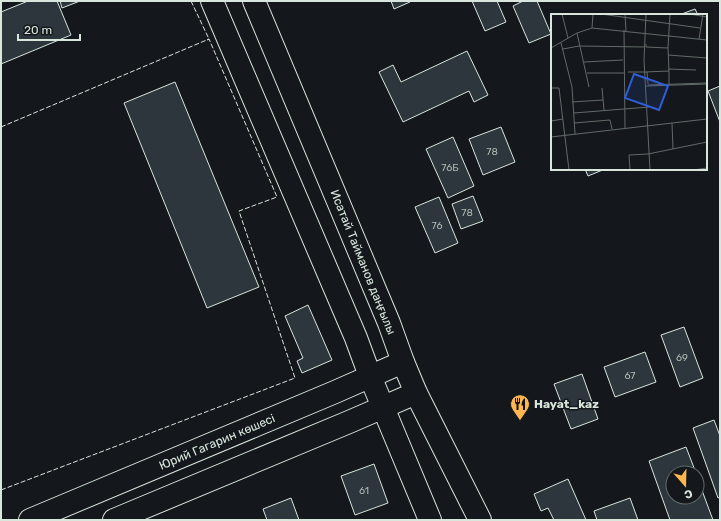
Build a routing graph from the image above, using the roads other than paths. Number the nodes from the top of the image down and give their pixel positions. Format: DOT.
graph roads {
  1 [pos="212,1"];
  2 [pos="254,1"];
  3 [pos="403,362"];
  4 [pos="370,376"];
  5 [pos="416,393"];
  6 [pos="383,408"];
  7 [pos="30,520"];
  8 [pos="114,520"];
  9 [pos="430,520"];
  10 [pos="480,520"];
  1 -- 4 [label="main road"];
  2 -- 3 [label="main road, Исатай Тайманов даңғылы"];
  3 -- 4 [label="main road, Юрий Гагарин көшесі"];
  3 -- 5 [label="main road, Исатай Тайманов даңғылы"];
  4 -- 6 [label="main road"];
  4 -- 7 [label="main road, Юрий Гагарин көшесі"];
  5 -- 6 [label="main road"];
  5 -- 10 [label="main road, Исатай Тайманов даңғылы"];
  6 -- 8 [label="main road"];
  6 -- 9 [label="main road"];
}
